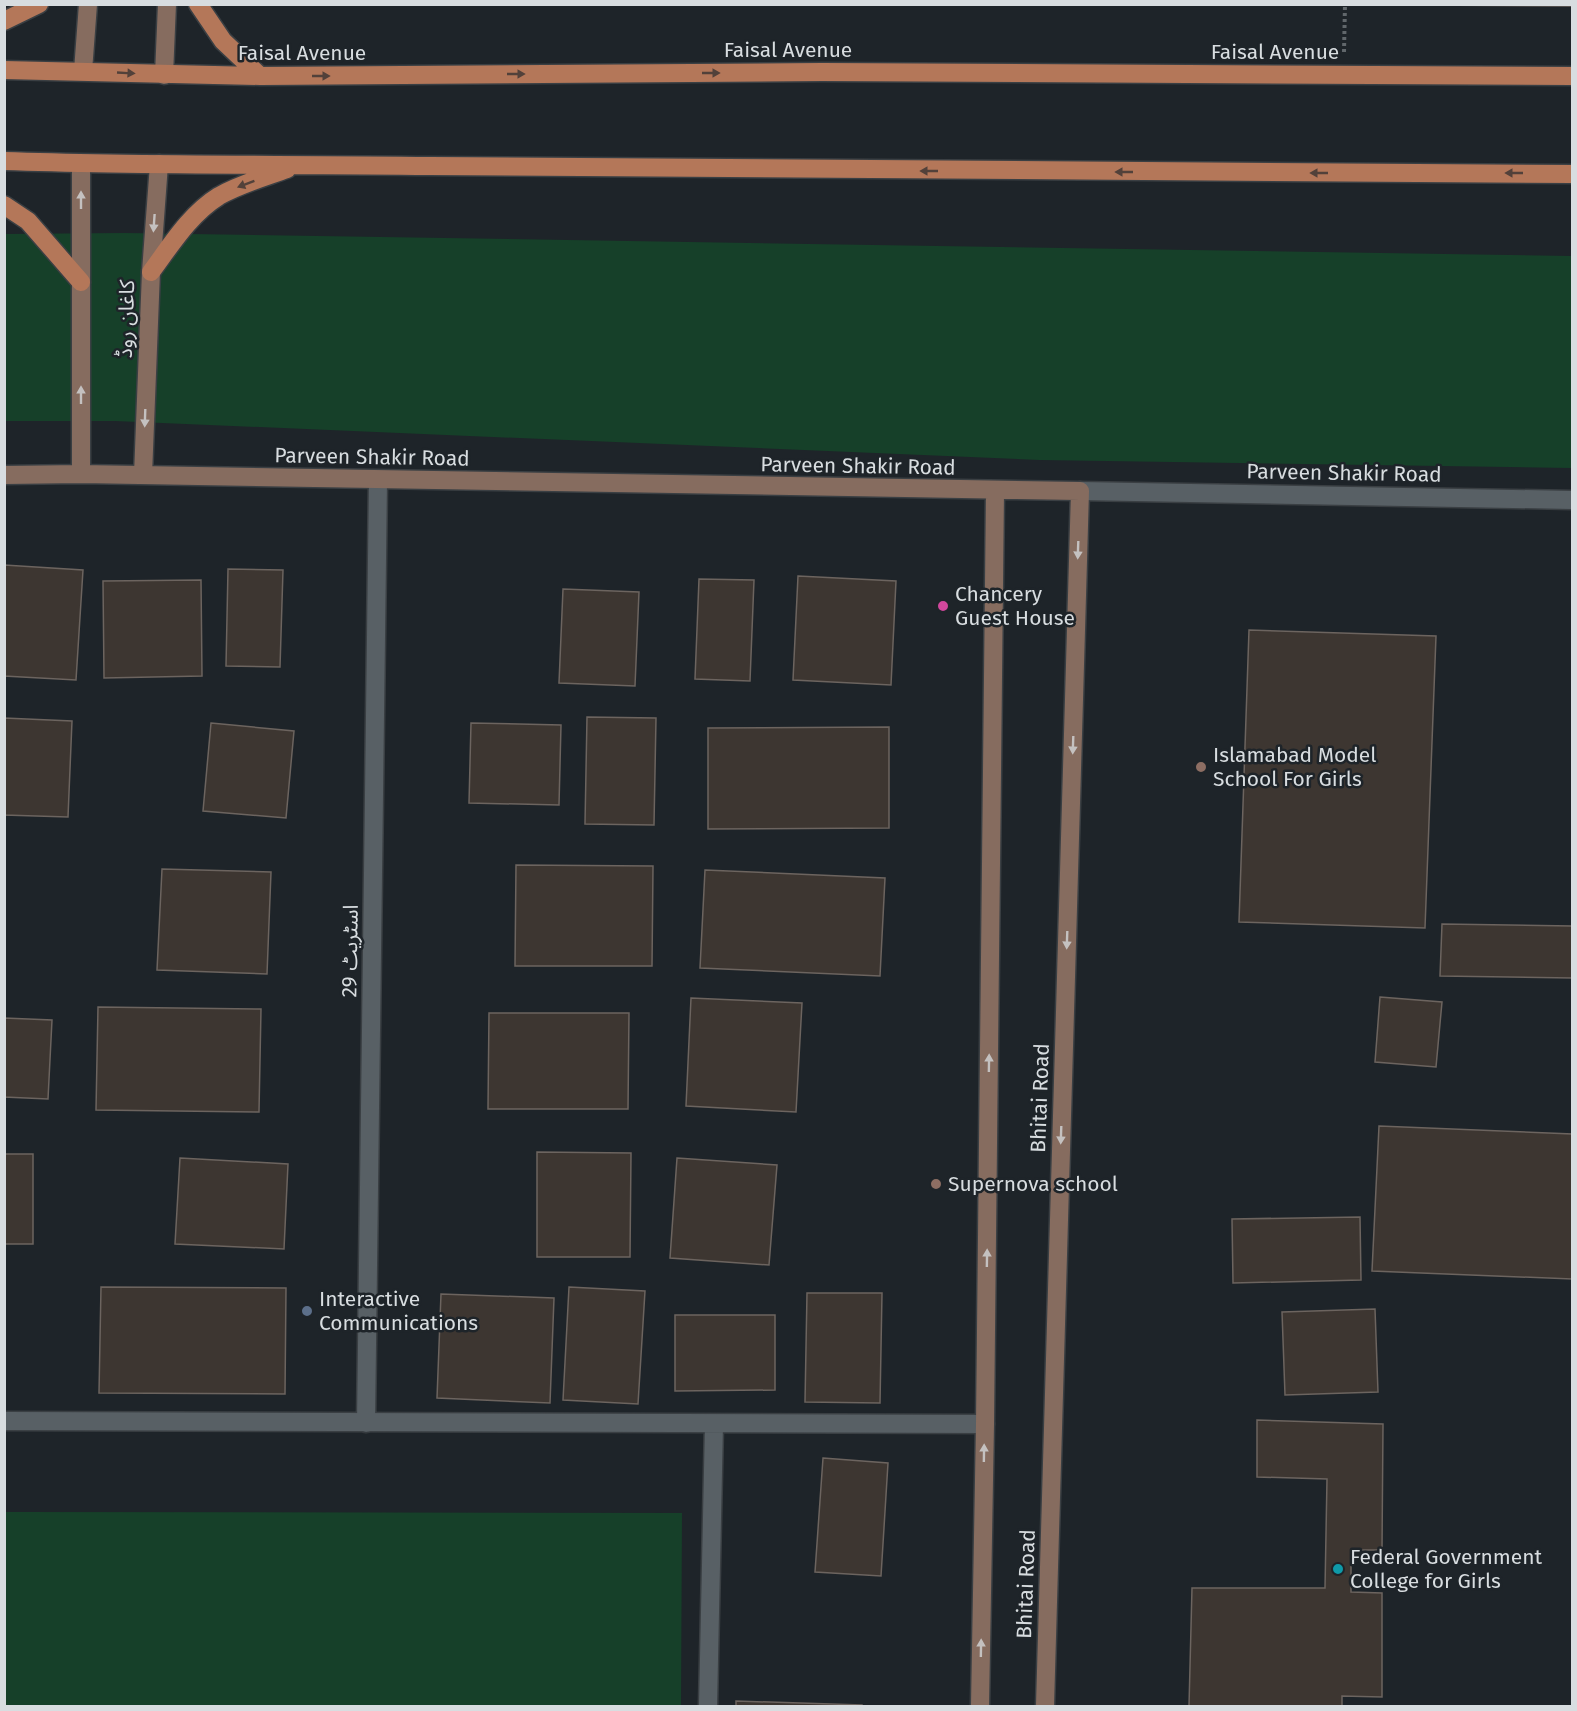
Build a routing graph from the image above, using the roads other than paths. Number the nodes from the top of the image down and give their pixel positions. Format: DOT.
graph roads {
  1 [pos="39,4"];
  2 [pos="88,4"];
  3 [pos="167,4"];
  4 [pos="198,4"];
  5 [pos="4,21"];
  6 [pos="4,70"];
  7 [pos="83,71"];
  8 [pos="164,75"];
  9 [pos="260,76"];
  10 [pos="1572,76"];
  11 [pos="4,161"];
  12 [pos="81,164"];
  13 [pos="159,164"];
  14 [pos="300,164"];
  15 [pos="1572,174"];
  16 [pos="4,205"];
  17 [pos="151,272"];
  18 [pos="81,282"];
  19 [pos="81,474"];
  20 [pos="4,475"];
  21 [pos="143,475"];
  22 [pos="378,480"];
  23 [pos="995,491"];
  24 [pos="1080,491"];
  25 [pos="1572,500"];
  26 [pos="4,1421"];
  27 [pos="366,1423"];
  28 [pos="714,1424"];
  29 [pos="985,1424"];
  30 [pos="708,1707"];
  31 [pos="980,1707"];
  32 [pos="1045,1707"];
  1 -- 5 [label="main road"];
  2 -- 7 [label="street"];
  3 -- 8 [label="street"];
  4 -- 9 [label="main road"];
  6 -- 7 [label="main road, Faisal Avenue"];
  7 -- 8 [label="main road, Faisal Avenue, one-way"];
  8 -- 9 [label="main road, Faisal Avenue"];
  9 -- 10 [label="main road, Faisal Avenue, one-way"];
  11 -- 12 [label="main road"];
  12 -- 13 [label="main road"];
  18 -- 12 [label="street, کاغان روڈ, one-way"];
  13 -- 14 [label="main road"];
  13 -- 17 [label="street, کاغان روڈ, one-way"];
  15 -- 14 [label="main road, one-way"];
  14 -- 17 [label="main road, one-way"];
  16 -- 18 [label="main road"];
  17 -- 21 [label="street, کاغان روڈ, one-way"];
  19 -- 18 [label="street, کاغان روڈ, one-way"];
  19 -- 20 [label="street, Parveen Shakir Road"];
  19 -- 21 [label="street, Parveen Shakir Road"];
  21 -- 22 [label="street, Parveen Shakir Road"];
  22 -- 23 [label="street, Parveen Shakir Road"];
  22 -- 27 [label="street, اسٹریٹ 29"];
  23 -- 24 [label="street, Parveen Shakir Road"];
  29 -- 23 [label="street, Bhitai Road, one-way"];
  24 -- 25 [label="street, Parveen Shakir Road"];
  24 -- 32 [label="street, Bhitai Road, one-way"];
  26 -- 27 [label="street"];
  27 -- 28 [label="street"];
  28 -- 29 [label="street"];
  28 -- 30 [label="street"];
  31 -- 29 [label="street, Bhitai Road, one-way"];
}
